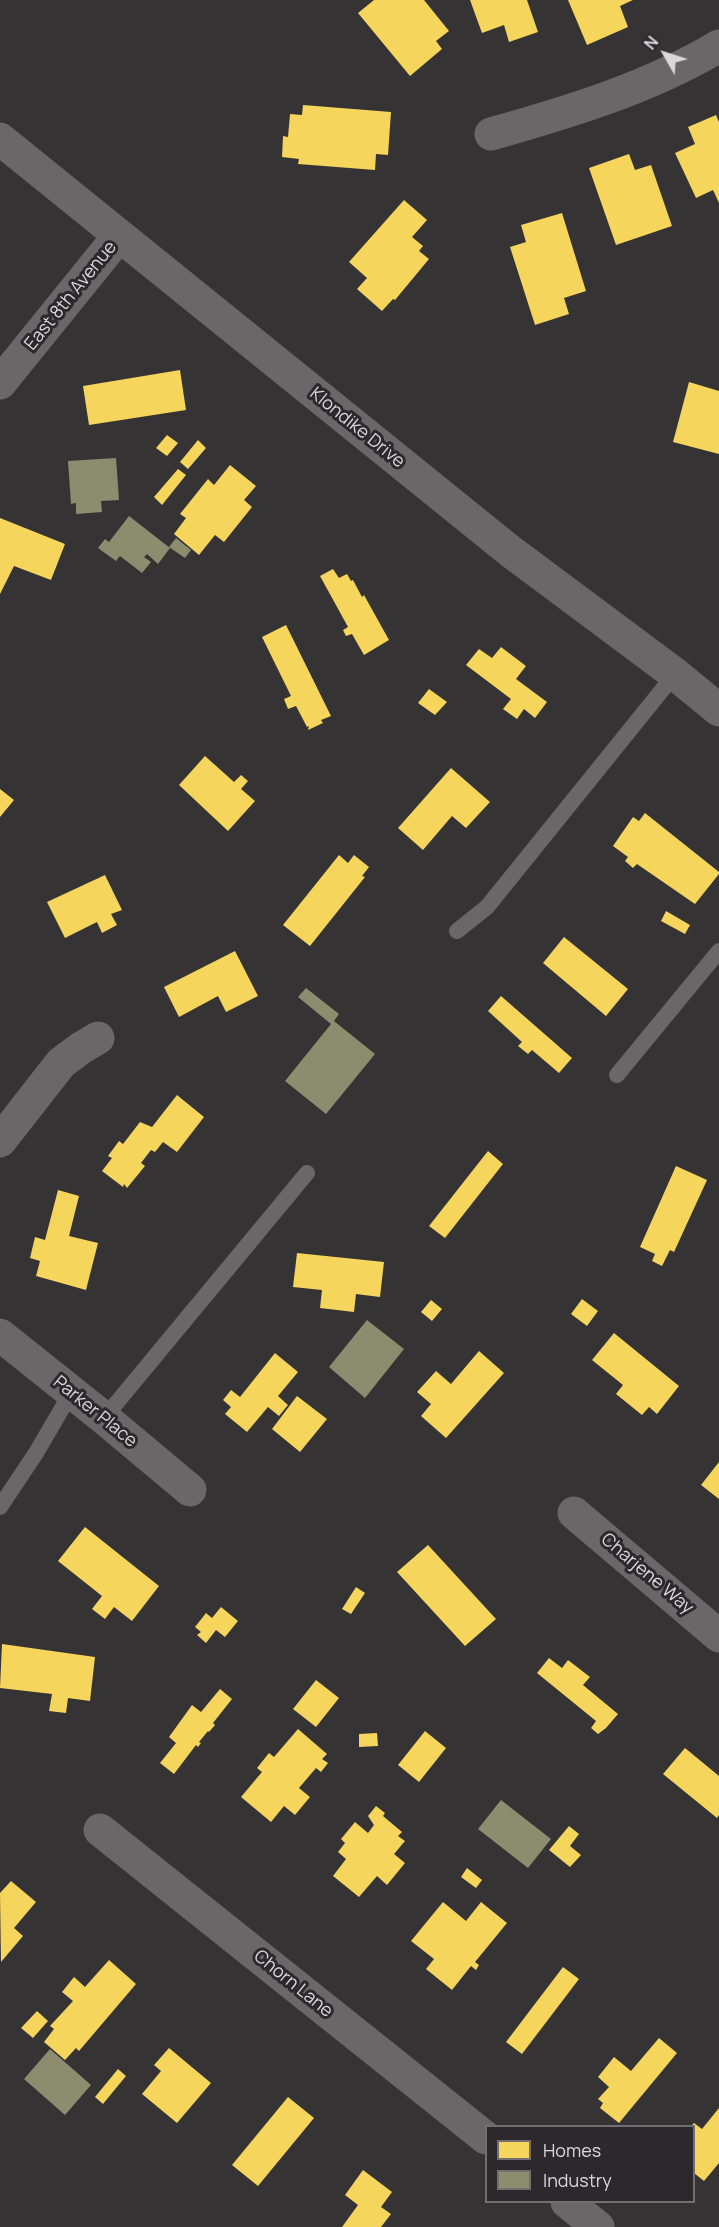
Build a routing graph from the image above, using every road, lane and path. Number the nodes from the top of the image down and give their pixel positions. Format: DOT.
graph roads {
  1 [pos="719,46"];
  2 [pos="491,134"];
  3 [pos="0,139"];
  4 [pos="119,236"];
  5 [pos="0,383"];
  6 [pos="675,674"];
  7 [pos="719,710"];
  8 [pos="457,931"];
  9 [pos="719,951"];
  10 [pos="98,1038"];
  11 [pos="616,1075"];
  12 [pos="0,1141"];
  13 [pos="307,1173"];
  14 [pos="0,1335"];
  15 [pos="71,1393"];
  16 [pos="104,1418"];
  17 [pos="190,1490"];
  18 [pos="0,1507"];
  19 [pos="574,1513"];
  20 [pos="719,1636"];
  21 [pos="100,1830"];
  22 [pos="485,2137"];
  23 [pos="568,2203"];
  24 [pos="598,2227"];
  1 -- 2 [label="street"];
  3 -- 4 [label="street, Klondike Drive"];
  4 -- 5 [label="street, East 8th Avenue"];
  4 -- 6 [label="street, Klondike Drive"];
  6 -- 7 [label="street, Klondike Drive"];
  6 -- 8 [label="lane"];
  9 -- 11 [label="lane"];
  10 -- 12 [label="street"];
  13 -- 16 [label="lane"];
  14 -- 15 [label="street, Parker Place"];
  15 -- 16 [label="street, Parker Place"];
  15 -- 18 [label="lane"];
  16 -- 17 [label="street, Parker Place"];
  19 -- 20 [label="street, Charjene Way"];
  21 -- 22 [label="street, Chorn Lane"];
  23 -- 24 [label="street"];
}
